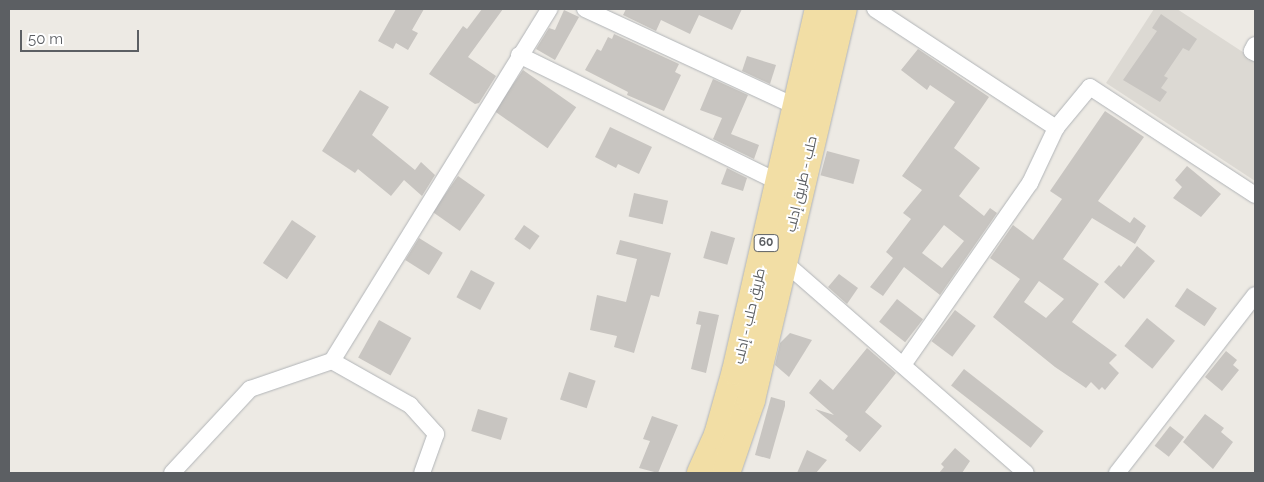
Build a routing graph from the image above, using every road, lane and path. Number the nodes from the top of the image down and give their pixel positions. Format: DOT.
graph roads {
  1 [pos="549,9"];
  2 [pos="585,9"];
  3 [pos="819,9"];
  4 [pos="843,9"];
  5 [pos="875,9"];
  6 [pos="1255,45"];
  7 [pos="1255,53"];
  8 [pos="519,56"];
  9 [pos="797,107"];
  10 [pos="1056,128"];
  11 [pos="780,183"];
  12 [pos="1255,195"];
  13 [pos="783,261"];
  14 [pos="1255,295"];
  15 [pos="332,361"];
  16 [pos="903,365"];
  17 [pos="172,473"];
  18 [pos="422,473"];
  19 [pos="702,473"];
  20 [pos="726,473"];
  21 [pos="1026,473"];
  22 [pos="1118,473"];
  1 -- 8 [label="street"];
  2 -- 9 [label="street"];
  3 -- 9 [label="highway, طريق حلب - إدلب / 60"];
  4 -- 13 [label="highway, حلب - طريق إدلب / 60"];
  5 -- 10 [label="street"];
  6 -- 7 [label="street"];
  8 -- 11 [label="street"];
  8 -- 15 [label="street"];
  9 -- 11 [label="highway, طريق حلب - إدلب / 60"];
  10 -- 12 [label="street"];
  10 -- 16 [label="street"];
  11 -- 19 [label="highway, طريق حلب - إدلب / 60"];
  13 -- 16 [label="street"];
  13 -- 20 [label="highway, حلب - طريق إدلب / 60"];
  14 -- 22 [label="street"];
  15 -- 17 [label="street"];
  15 -- 18 [label="street"];
  16 -- 21 [label="street"];
}
